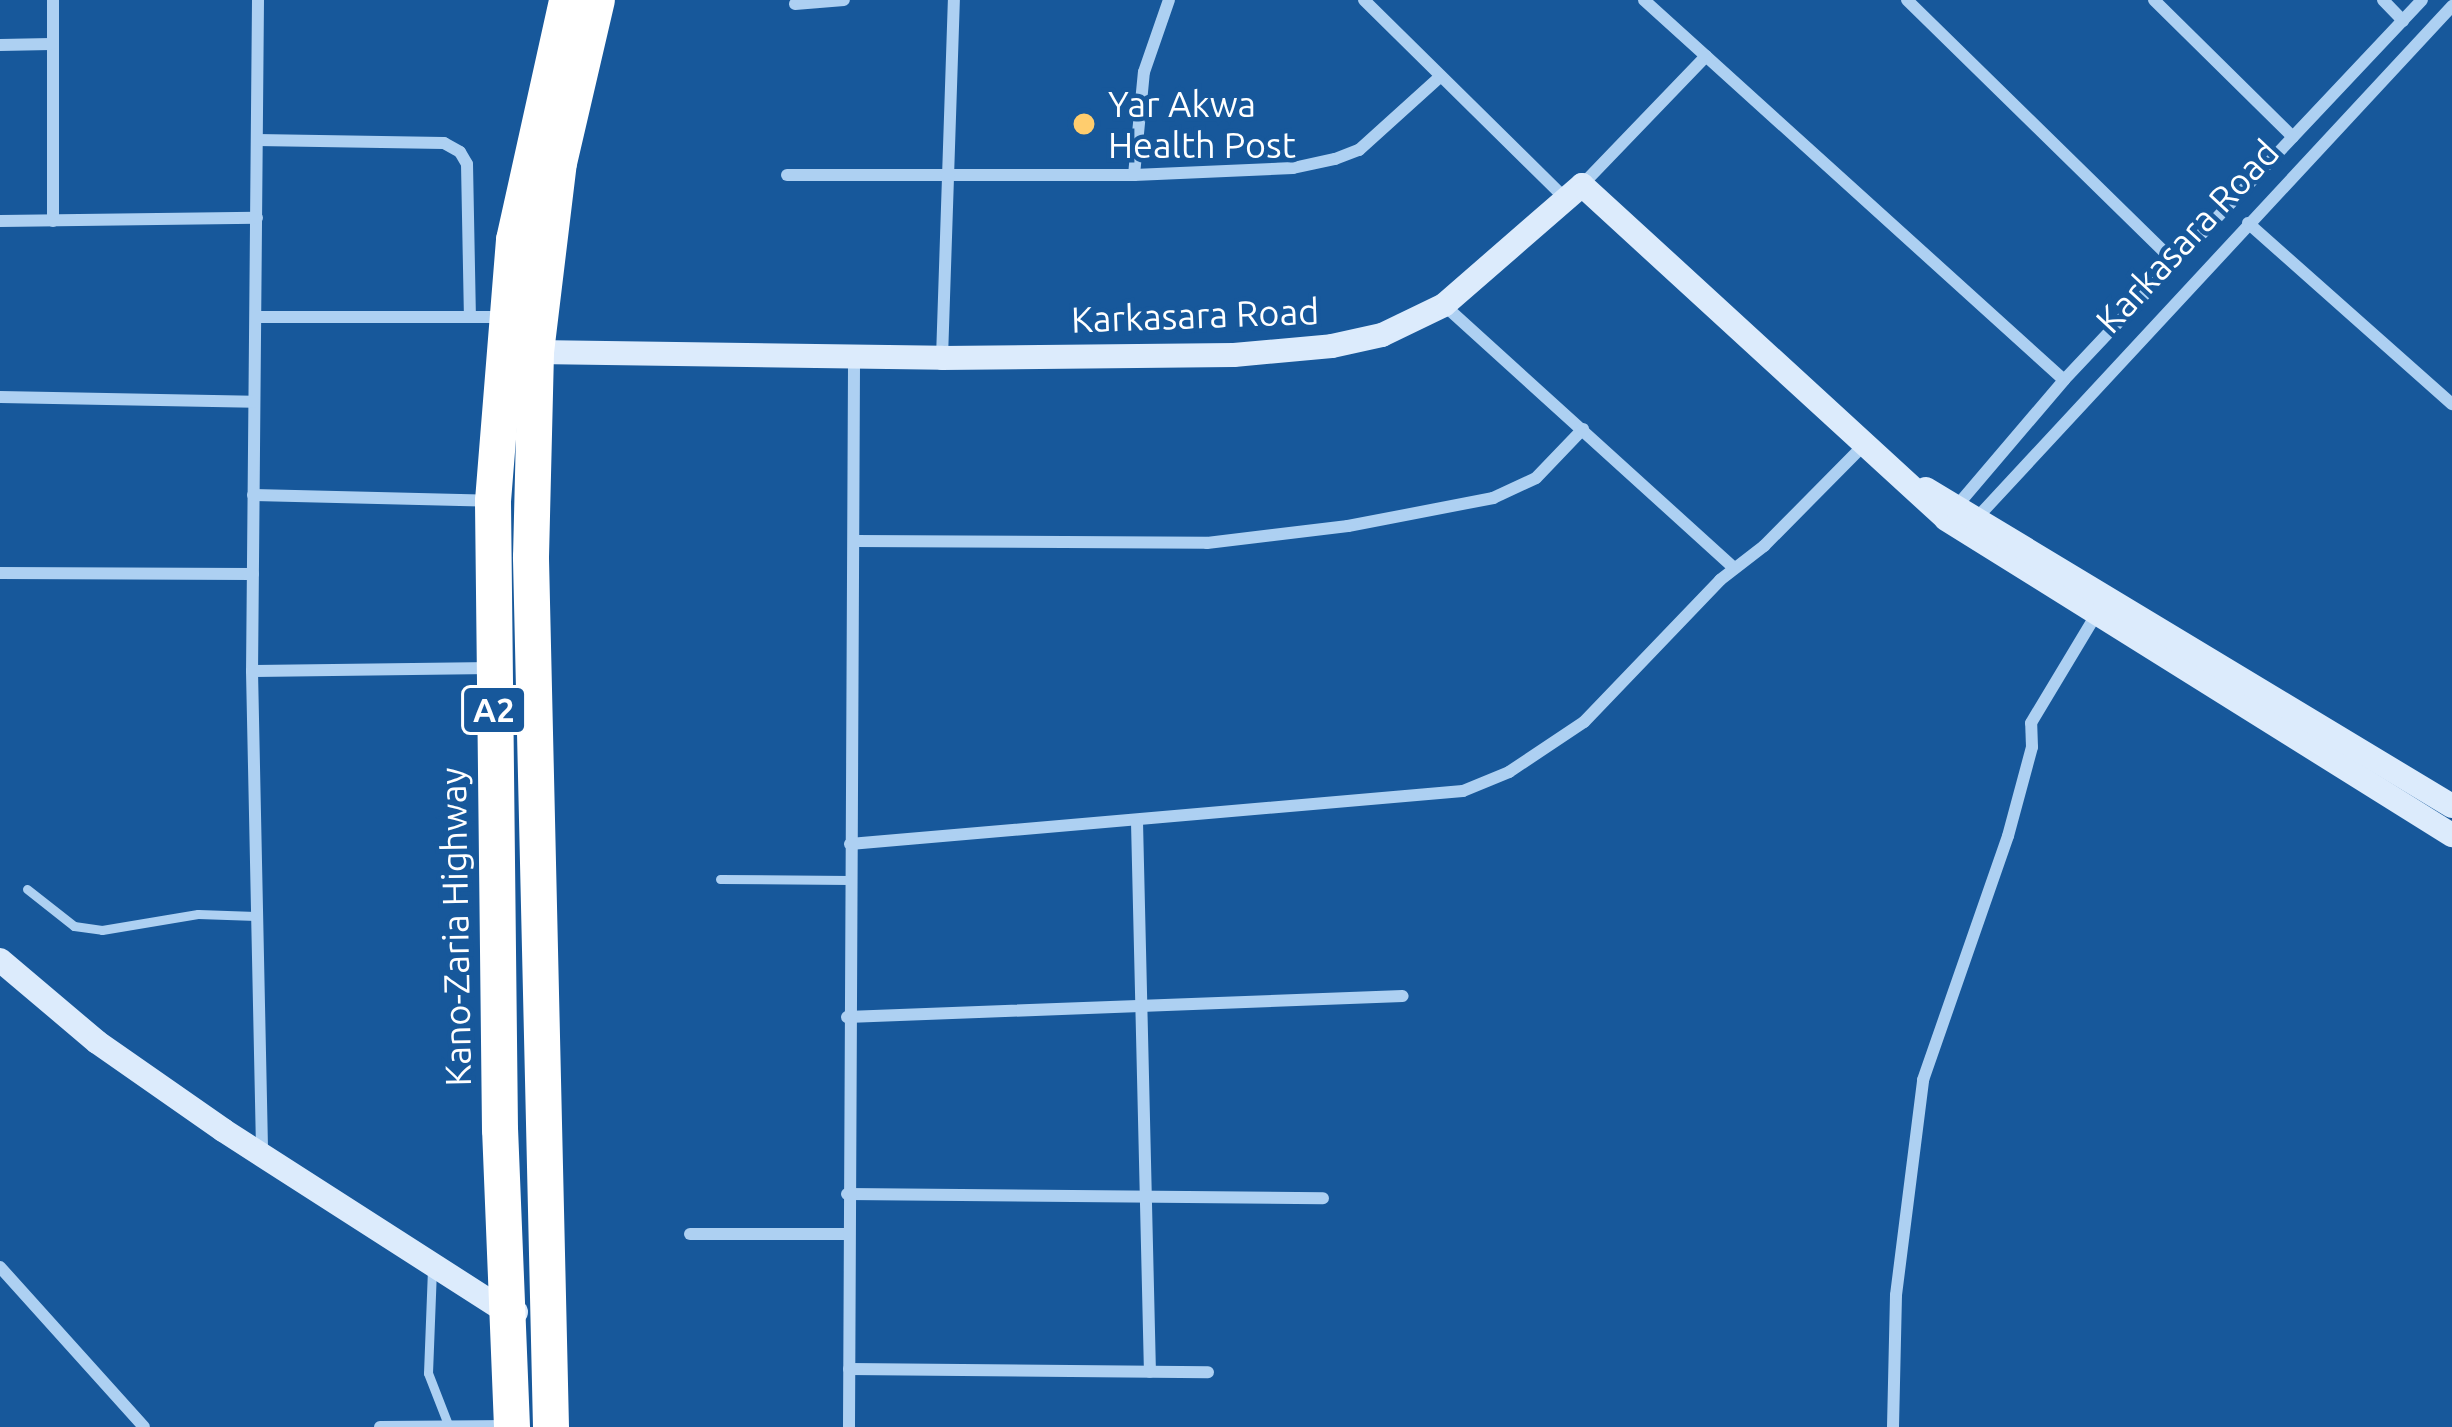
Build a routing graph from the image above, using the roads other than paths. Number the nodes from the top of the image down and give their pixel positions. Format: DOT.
graph roads {
  1 [pos="53,0"];
  2 [pos="258,0"];
  3 [pos="567,0"];
  4 [pos="597,0"];
  5 [pos="844,0"];
  6 [pos="954,0"];
  7 [pos="1169,0"];
  8 [pos="1364,0"];
  9 [pos="1644,0"];
  10 [pos="1907,0"];
  11 [pos="2154,0"];
  12 [pos="2383,0"];
  13 [pos="2422,0"];
  14 [pos="795,4"];
  15 [pos="2452,6"];
  16 [pos="2403,21"];
  17 [pos="51,44"];
  18 [pos="0,45"];
  19 [pos="1706,56"];
  20 [pos="1442,76"];
  21 [pos="2293,136"];
  22 [pos="257,140"];
  23 [pos="949,174"];
  24 [pos="787,175"];
  25 [pos="1134,175"];
  26 [pos="1574,192"];
  27 [pos="257,218"];
  28 [pos="53,220"];
  29 [pos="0,221"];
  30 [pos="2248,223"];
  31 [pos="2175,262"];
  32 [pos="1444,305"];
  33 [pos="256,316"];
  34 [pos="488,317"];
  35 [pos="536,352"];
  36 [pos="854,357"];
  37 [pos="942,358"];
  38 [pos="2064,380"];
  39 [pos="0,398"];
  40 [pos="253,402"];
  41 [pos="2452,404"];
  42 [pos="1582,429"];
  43 [pos="1864,445"];
  44 [pos="253,495"];
  45 [pos="493,500"];
  46 [pos="1961,518"];
  47 [pos="855,541"];
  48 [pos="1733,567"];
  49 [pos="0,573"];
  50 [pos="253,574"];
  51 [pos="2096,615"];
  52 [pos="493,668"];
  53 [pos="252,670"];
  54 [pos="2452,806"];
  55 [pos="1137,822"];
  56 [pos="2452,835"];
  57 [pos="850,844"];
  58 [pos="720,879"];
  59 [pos="850,880"];
  60 [pos="27,889"];
  61 [pos="257,916"];
  62 [pos="0,960"];
  63 [pos="1403,996"];
  64 [pos="1142,1006"];
  65 [pos="847,1017"];
  66 [pos="262,1155"];
  67 [pos="848,1194"];
  68 [pos="1148,1196"];
  69 [pos="1323,1198"];
  70 [pos="690,1234"];
  71 [pos="847,1234"];
  72 [pos="433,1265"];
  73 [pos="3,1276"];
  74 [pos="506,1312"];
  75 [pos="545,1313"];
  76 [pos="849,1369"];
  77 [pos="1150,1372"];
  78 [pos="1208,1372"];
  79 [pos="512,1426"];
  80 [pos="144,1427"];
  81 [pos="380,1427"];
  82 [pos="399,1427"];
  83 [pos="449,1427"];
  84 [pos="551,1427"];
  85 [pos="849,1427"];
  86 [pos="1893,1427"];
  1 -- 17 [label="street"];
  2 -- 22 [label="street"];
  3 -- 34 [label="highway, Kano-Zaria Highway / A2"];
  4 -- 35 [label="highway, A2"];
  5 -- 14 [label="street"];
  6 -- 23 [label="street"];
  7 -- 25 [label="street"];
  8 -- 20 [label="street"];
  9 -- 19 [label="street"];
  10 -- 31 [label="street"];
  11 -- 21 [label="street"];
  12 -- 16 [label="street"];
  13 -- 16 [label="street, Karkasara Road"];
  15 -- 30 [label="street, Karkasara Road"];
  16 -- 21 [label="street, Karkasara Road"];
  17 -- 18 [label="street"];
  17 -- 28 [label="street"];
  19 -- 26 [label="street"];
  19 -- 38 [label="street"];
  20 -- 25 [label="street"];
  20 -- 26 [label="street"];
  21 -- 31 [label="street, Karkasara Road"];
  22 -- 27 [label="street"];
  22 -- 34 [label="street"];
  23 -- 24 [label="street"];
  23 -- 25 [label="street"];
  23 -- 37 [label="street"];
  26 -- 32 [label="main road, Karkasara Road"];
  26 -- 43 [label="main road"];
  27 -- 28 [label="street"];
  27 -- 33 [label="street"];
  28 -- 29 [label="street"];
  30 -- 41 [label="street"];
  30 -- 46 [label="street, Karkasara Road"];
  31 -- 38 [label="street, Karkasara Road"];
  32 -- 37 [label="main road, Karkasara Road"];
  32 -- 42 [label="street"];
  33 -- 34 [label="street"];
  33 -- 40 [label="street"];
  34 -- 45 [label="highway, Kano-Zaria Highway / A2"];
  35 -- 36 [label="main road, Karkasara Road"];
  35 -- 75 [label="highway, A2"];
  36 -- 37 [label="main road, Karkasara Road"];
  36 -- 47 [label="street"];
  38 -- 46 [label="street, Karkasara Road"];
  39 -- 40 [label="street"];
  40 -- 44 [label="street"];
  42 -- 47 [label="street"];
  42 -- 48 [label="street"];
  43 -- 46 [label="main road"];
  43 -- 48 [label="street"];
  44 -- 45 [label="street"];
  44 -- 50 [label="street"];
  45 -- 52 [label="highway, Kano-Zaria Highway / A2"];
  46 -- 51 [label="main road"];
  46 -- 54 [label="main road"];
  47 -- 57 [label="street"];
  48 -- 55 [label="street"];
  49 -- 50 [label="street"];
  50 -- 53 [label="street"];
  51 -- 56 [label="main road"];
  51 -- 86 [label="street"];
  52 -- 53 [label="street"];
  52 -- 74 [label="highway, Kano-Zaria Highway / A2"];
  53 -- 61 [label="street"];
  55 -- 57 [label="street"];
  55 -- 64 [label="street"];
  57 -- 59 [label="street"];
  58 -- 59 [label="lane"];
  59 -- 65 [label="street"];
  60 -- 61 [label="lane"];
  61 -- 66 [label="street"];
  62 -- 66 [label="main road"];
  63 -- 64 [label="street"];
  64 -- 65 [label="street"];
  64 -- 68 [label="street"];
  65 -- 67 [label="street"];
  66 -- 72 [label="main road"];
  67 -- 68 [label="street"];
  67 -- 71 [label="street"];
  68 -- 69 [label="street"];
  68 -- 77 [label="street"];
  70 -- 71 [label="street"];
  71 -- 76 [label="street"];
  72 -- 74 [label="main road"];
  72 -- 83 [label="lane"];
  73 -- 80 [label="street"];
  74 -- 75 [label="main road"];
  74 -- 79 [label="highway, Kano-Zaria Highway / A2"];
  75 -- 84 [label="highway, A2"];
  76 -- 77 [label="street"];
  76 -- 85 [label="street"];
  77 -- 78 [label="street"];
  79 -- 83 [label="street"];
  81 -- 82 [label="street"];
  82 -- 83 [label="street"];
}
